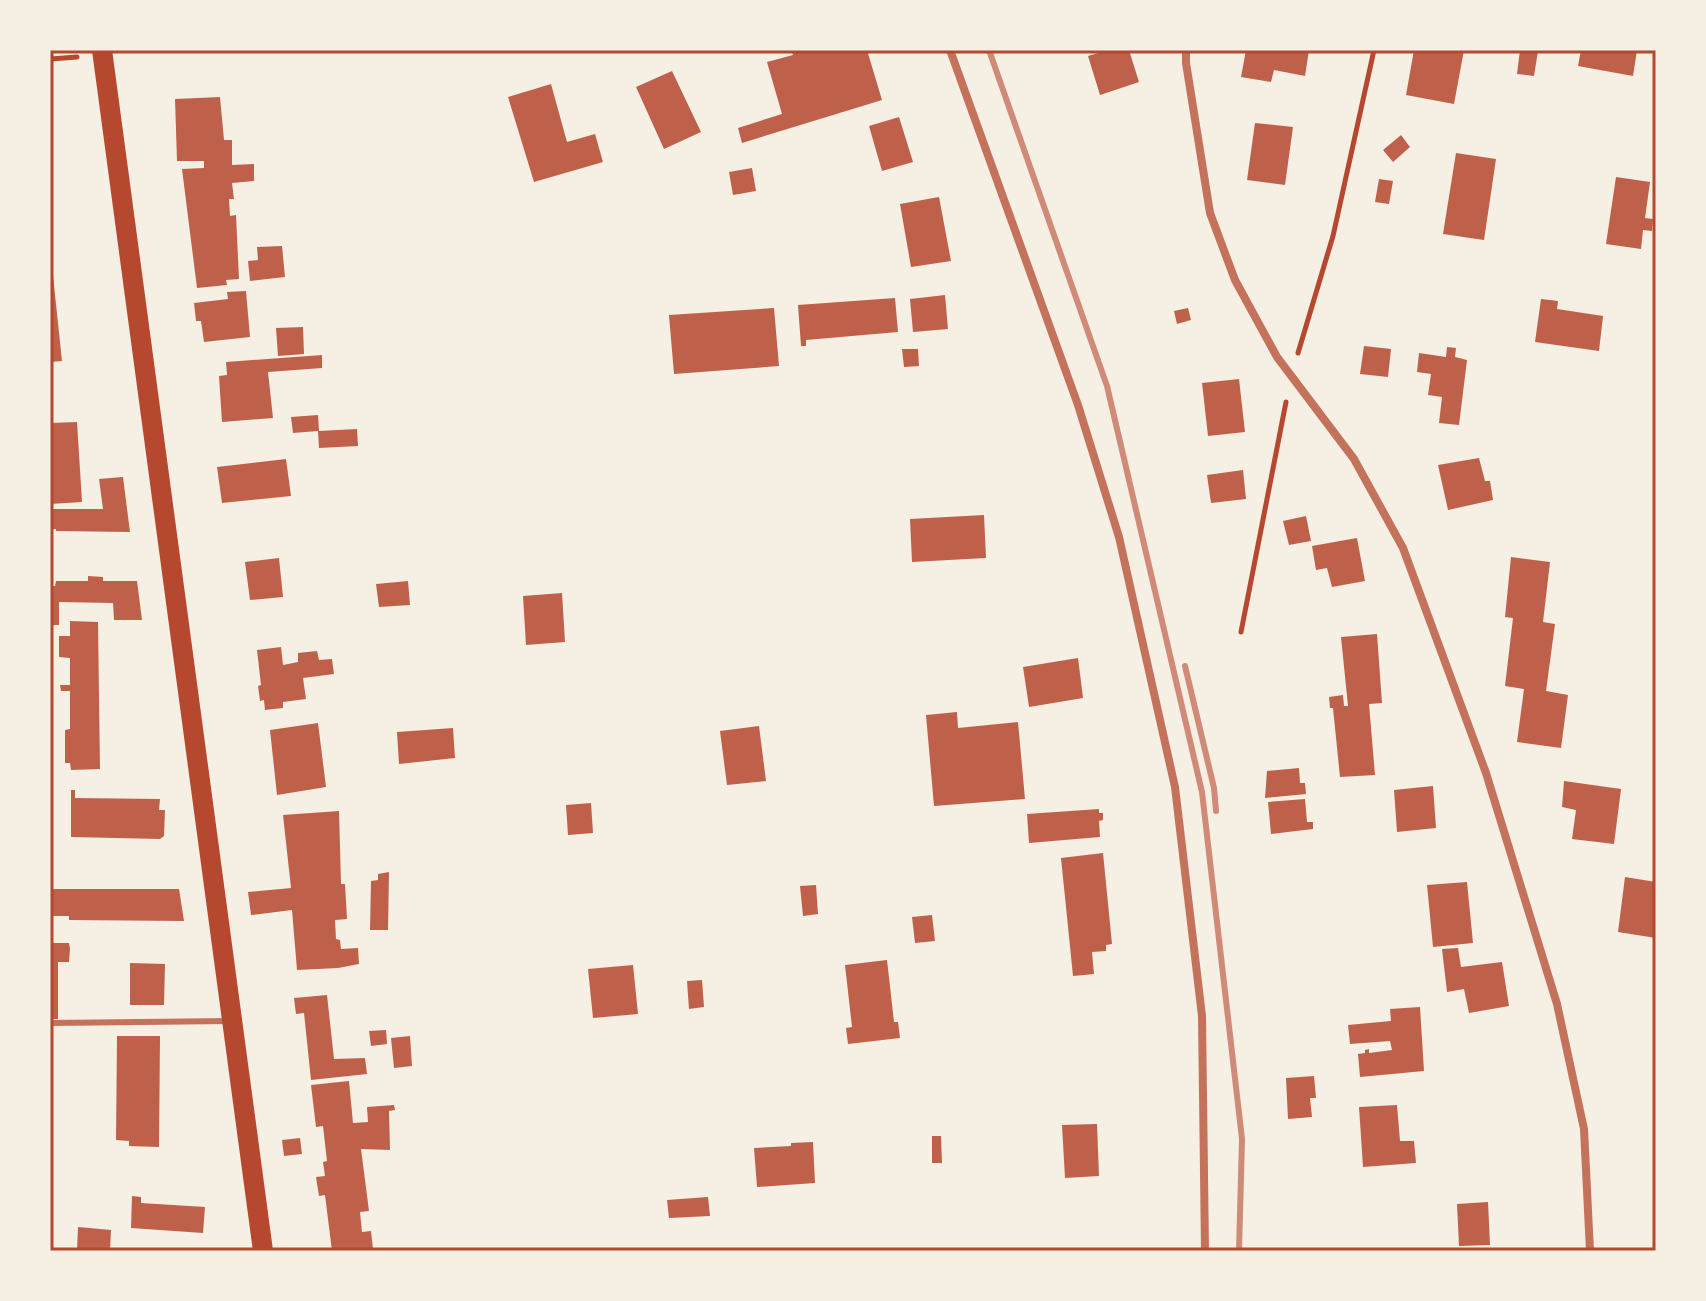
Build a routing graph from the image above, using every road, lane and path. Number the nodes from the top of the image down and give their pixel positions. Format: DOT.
graph roads {
  1 [pos="102,50"];
  2 [pos="950,50"];
  3 [pos="1186,50"];
  4 [pos="1374,50"];
  5 [pos="1291,376"];
  6 [pos="1241,632"];
  7 [pos="232,1021"];
  8 [pos="50,1023"];
  9 [pos="263,1251"];
  10 [pos="1205,1251"];
  11 [pos="1590,1251"];
  1 -- 7 [label="main road"];
  2 -- 10 [label="street"];
  3 -- 5 [label="street"];
  4 -- 5 [label="path"];
  5 -- 6 [label="path"];
  5 -- 11 [label="street"];
  7 -- 8 [label="lane"];
  7 -- 9 [label="main road"];
}
